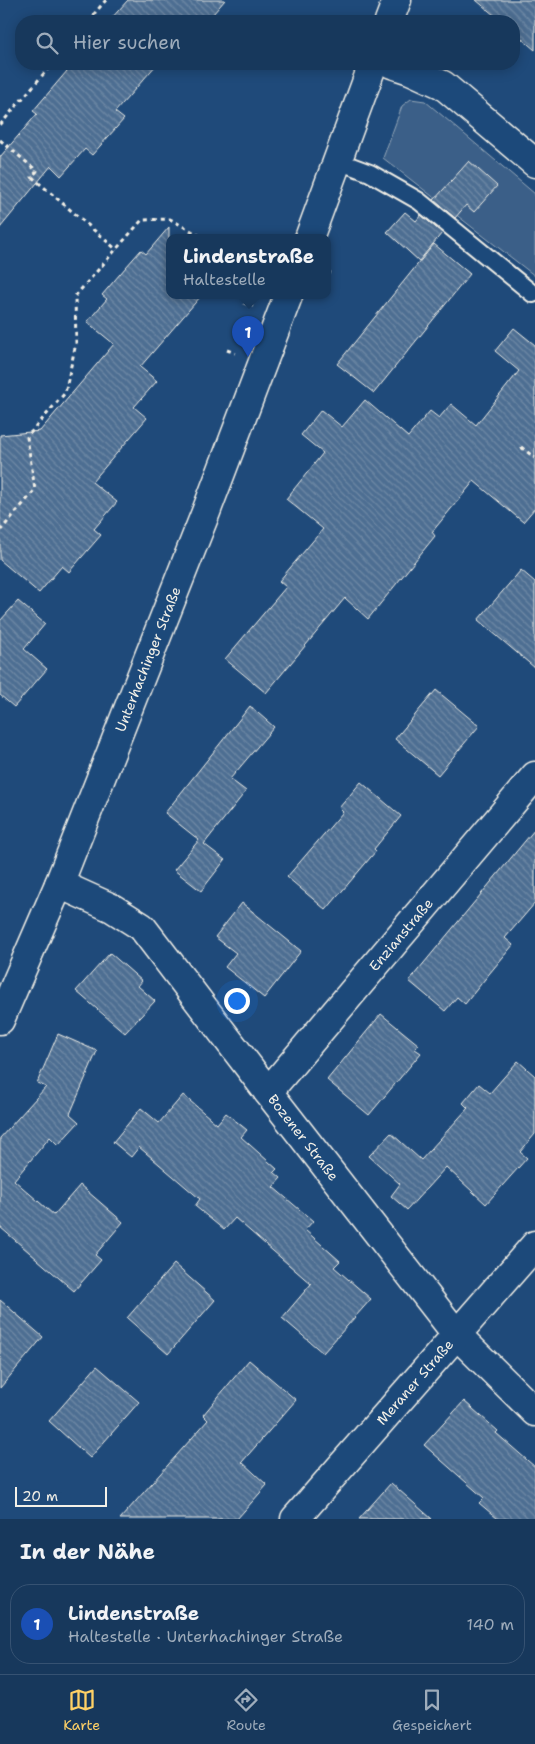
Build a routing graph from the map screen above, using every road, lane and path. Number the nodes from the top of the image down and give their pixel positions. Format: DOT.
graph roads {
  1 [pos="106,0"];
  2 [pos="397,0"];
  3 [pos="93,15"];
  4 [pos="391,15"];
  5 [pos="47,70"];
  6 [pos="371,70"];
  7 [pos="410,70"];
  8 [pos="0,125"];
  9 [pos="0,140"];
  10 [pos="338,162"];
  11 [pos="535,162"];
  12 [pos="197,234"];
  13 [pos="311,234"];
  14 [pos="117,250"];
  15 [pos="533,294"];
  16 [pos="287,299"];
  17 [pos="521,447"];
  18 [pos="535,458"];
  19 [pos="0,531"];
  20 [pos="535,776"];
  21 [pos="59,884"];
  22 [pos="1,1014"];
  23 [pos="268,1092"];
  24 [pos="535,1245"];
  25 [pos="457,1335"];
  26 [pos="535,1412"];
  27 [pos="295,1519"];
  1 -- 3 [label="path"];
  2 -- 4 [label="street"];
  5 -- 8 [label="path"];
  6 -- 10 [label="street"];
  7 -- 11 [label="street"];
  9 -- 14 [label="path"];
  10 -- 13 [label="street"];
  10 -- 15 [label="lane"];
  12 -- 14 [label="path"];
  14 -- 19 [label="path"];
  16 -- 21 [label="street, Unterhachinger Straße"];
  17 -- 18 [label="path"];
  20 -- 23 [label="street, Enzianstraße"];
  21 -- 22 [label="street, Unterhachinger Straße"];
  21 -- 23 [label="street, Bozener Straße"];
  23 -- 25 [label="street, Bozener Straße"];
  24 -- 25 [label="street, Meraner Straße"];
  25 -- 26 [label="street, Bozener Straße"];
  25 -- 27 [label="street, Meraner Straße"];
}
